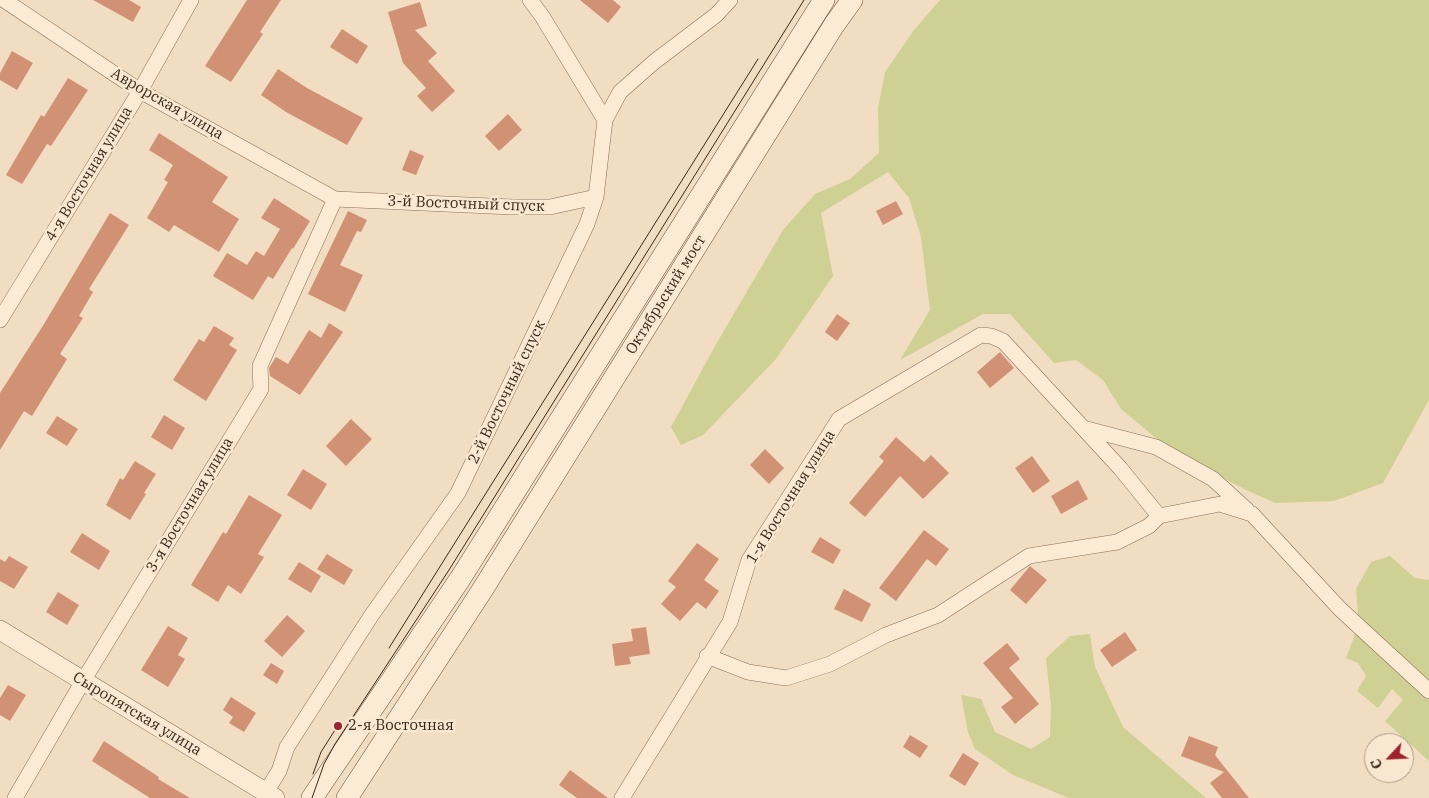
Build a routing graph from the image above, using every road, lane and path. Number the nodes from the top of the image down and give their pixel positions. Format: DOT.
graph roads {
  1 [pos="4,0"];
  2 [pos="191,0"];
  3 [pos="530,0"];
  4 [pos="730,0"];
  5 [pos="824,0"];
  6 [pos="852,0"];
  7 [pos="140,91"];
  8 [pos="605,120"];
  9 [pos="596,197"];
  10 [pos="335,199"];
  11 [pos="0,320"];
  12 [pos="1083,428"];
  13 [pos="1252,514"];
  14 [pos="1159,516"];
  15 [pos="0,630"];
  16 [pos="708,656"];
  17 [pos="83,681"];
  18 [pos="1429,691"];
  19 [pos="270,795"];
  20 [pos="15,798"];
  21 [pos="312,798"];
  22 [pos="347,798"];
  23 [pos="622,798"];
  1 -- 7 [label="street, Аврорская улица"];
  2 -- 7 [label="street, 4-я Восточная улица"];
  3 -- 8 [label="street"];
  4 -- 8 [label="street, 2-й Восточный спуск"];
  5 -- 21 [label="main road, Октябрьский мост"];
  6 -- 22 [label="main road, Октябрьский мост"];
  7 -- 10 [label="street, Аврорская улица"];
  7 -- 11 [label="street, 4-я Восточная улица"];
  8 -- 9 [label="street, 2-й Восточный спуск"];
  9 -- 10 [label="street, 3-й Восточный спуск"];
  9 -- 19 [label="street, 2-й Восточный спуск"];
  10 -- 17 [label="street, 3-я Восточная улица"];
  12 -- 13 [label="street"];
  12 -- 14 [label="street"];
  12 -- 16 [label="street, 1-я Восточная улица"];
  13 -- 14 [label="street"];
  13 -- 18 [label="street"];
  14 -- 16 [label="street"];
  15 -- 17 [label="street, Сыропятская улица"];
  16 -- 23 [label="street, 1-я Восточная улица"];
  17 -- 19 [label="street, Сыропятская улица"];
  17 -- 20 [label="street, 3-я Восточная улица"];
}
